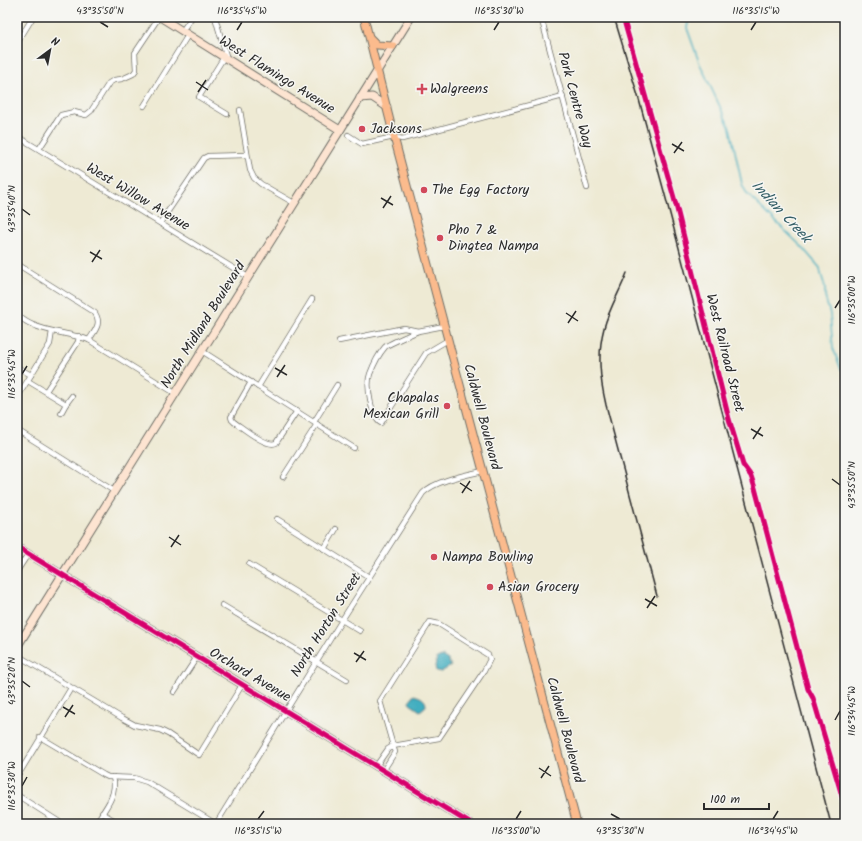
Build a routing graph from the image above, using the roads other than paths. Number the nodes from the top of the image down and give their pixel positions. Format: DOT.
graph roads {
  1 [pos="33,17"];
  2 [pos="159,17"];
  3 [pos="192,17"];
  4 [pos="215,17"];
  5 [pos="364,17"];
  6 [pos="411,17"];
  7 [pos="541,17"];
  8 [pos="623,17"];
  9 [pos="185,33"];
  10 [pos="370,38"];
  11 [pos="17,43"];
  12 [pos="393,46"];
  13 [pos="225,58"];
  14 [pos="377,70"];
  15 [pos="563,96"];
  16 [pos="360,98"];
  17 [pos="144,106"];
  18 [pos="386,107"];
  19 [pos="240,110"];
  20 [pos="227,114"];
  21 [pos="340,130"];
  22 [pos="348,135"];
  23 [pos="17,136"];
  24 [pos="394,137"];
  25 [pos="39,149"];
  26 [pos="247,155"];
  27 [pos="587,188"];
  28 [pos="294,203"];
  29 [pos="160,223"];
  30 [pos="17,264"];
  31 [pos="248,277"];
  32 [pos="312,299"];
  33 [pos="17,315"];
  34 [pos="444,326"];
  35 [pos="52,331"];
  36 [pos="418,331"];
  37 [pos="79,336"];
  38 [pos="89,340"];
  39 [pos="340,340"];
  40 [pos="448,340"];
  41 [pos="202,351"];
  42 [pos="17,366"];
  43 [pos="31,376"];
  44 [pos="28,380"];
  45 [pos="251,382"];
  46 [pos="337,385"];
  47 [pos="258,386"];
  48 [pos="46,391"];
  49 [pos="175,393"];
  50 [pos="72,396"];
  51 [pos="17,398"];
  52 [pos="66,404"];
  53 [pos="297,411"];
  54 [pos="61,413"];
  55 [pos="316,423"];
  56 [pos="17,430"];
  57 [pos="354,448"];
  58 [pos="483,471"];
  59 [pos="283,477"];
  60 [pos="114,491"];
  61 [pos="277,520"];
  62 [pos="336,529"];
  63 [pos="17,547"];
  64 [pos="324,549"];
  65 [pos="28,554"];
  66 [pos="249,564"];
  67 [pos="17,571"];
  68 [pos="61,575"];
  69 [pos="370,577"];
  70 [pos="222,605"];
  71 [pos="342,620"];
  72 [pos="360,631"];
  73 [pos="17,647"];
  74 [pos="17,655"];
  75 [pos="197,657"];
  76 [pos="316,662"];
  77 [pos="347,680"];
  78 [pos="242,685"];
  79 [pos="71,688"];
  80 [pos="174,692"];
  81 [pos="285,711"];
  82 [pos="40,737"];
  83 [pos="393,746"];
  84 [pos="376,766"];
  85 [pos="384,771"];
  86 [pos="20,772"];
  87 [pos="113,778"];
  88 [pos="17,795"];
  89 [pos="845,806"];
  90 [pos="102,813"];
  91 [pos="61,823"];
  92 [pos="95,824"];
  93 [pos="120,824"];
  94 [pos="216,824"];
  95 [pos="471,824"];
  96 [pos="577,824"];
  1 -- 11 [label="street"];
  2 -- 9 [label="street, West Flamingo Avenue"];
  2 -- 25 [label="street"];
  3 -- 9 [label="street"];
  4 -- 13 [label="street"];
  5 -- 10 [label="main road, Caldwell Boulevard"];
  6 -- 12 [label="street, North Midland Boulevard"];
  7 -- 15 [label="street, Park Centre Way"];
  8 -- 89 [label="street, West Railroad Street"];
  9 -- 13 [label="street, West Flamingo Avenue"];
  9 -- 17 [label="street"];
  10 -- 12 [label="main road"];
  10 -- 14 [label="main road, Caldwell Boulevard"];
  12 -- 14 [label="street, North Midland Boulevard"];
  13 -- 20 [label="street"];
  13 -- 21 [label="street, West Flamingo Avenue"];
  14 -- 16 [label="street, North Midland Boulevard"];
  14 -- 18 [label="main road, Caldwell Boulevard"];
  15 -- 24 [label="street"];
  15 -- 27 [label="street, Park Centre Way"];
  16 -- 18 [label="street"];
  16 -- 21 [label="street, North Midland Boulevard"];
  18 -- 24 [label="main road, Caldwell Boulevard"];
  19 -- 26 [label="street"];
  21 -- 28 [label="street, North Midland Boulevard"];
  22 -- 24 [label="street"];
  23 -- 25 [label="street, West Willow Avenue"];
  24 -- 34 [label="main road, Caldwell Boulevard"];
  25 -- 29 [label="street, West Willow Avenue"];
  26 -- 28 [label="street"];
  26 -- 29 [label="street"];
  28 -- 31 [label="street, North Midland Boulevard"];
  29 -- 31 [label="street, West Willow Avenue"];
  30 -- 38 [label="street"];
  31 -- 41 [label="street, North Midland Boulevard"];
  32 -- 47 [label="street"];
  33 -- 35 [label="street"];
  34 -- 36 [label="street"];
  34 -- 40 [label="main road, Caldwell Boulevard"];
  35 -- 37 [label="street"];
  35 -- 43 [label="street"];
  36 -- 39 [label="street"];
  36 -- 40 [label="street"];
  37 -- 38 [label="street"];
  37 -- 48 [label="street"];
  38 -- 49 [label="street"];
  40 -- 58 [label="main road, Caldwell Boulevard"];
  41 -- 45 [label="street"];
  41 -- 49 [label="street, North Midland Boulevard"];
  42 -- 43 [label="street"];
  43 -- 44 [label="street"];
  44 -- 48 [label="street"];
  44 -- 51 [label="street"];
  45 -- 47 [label="street"];
  45 -- 53 [label="street"];
  46 -- 55 [label="street"];
  47 -- 53 [label="street"];
  48 -- 52 [label="street"];
  49 -- 60 [label="street, North Midland Boulevard"];
  50 -- 52 [label="street"];
  52 -- 54 [label="street"];
  53 -- 55 [label="street"];
  55 -- 57 [label="street"];
  55 -- 59 [label="street"];
  56 -- 60 [label="street"];
  58 -- 69 [label="street, North Horton Street"];
  58 -- 96 [label="main road, Caldwell Boulevard"];
  60 -- 68 [label="street, North Midland Boulevard"];
  61 -- 64 [label="street"];
  62 -- 64 [label="street"];
  63 -- 65 [label="street, Orchard Avenue"];
  64 -- 69 [label="street"];
  65 -- 67 [label="street"];
  65 -- 68 [label="street, Orchard Avenue"];
  66 -- 71 [label="street"];
  68 -- 73 [label="street, North Midland Boulevard"];
  68 -- 75 [label="street, Orchard Avenue"];
  69 -- 71 [label="street, North Horton Street"];
  70 -- 76 [label="street"];
  71 -- 72 [label="street"];
  71 -- 76 [label="street, North Horton Street"];
  74 -- 79 [label="street"];
  75 -- 78 [label="street, Orchard Avenue"];
  75 -- 80 [label="street"];
  76 -- 77 [label="street"];
  76 -- 81 [label="street, North Horton Street"];
  78 -- 79 [label="street"];
  78 -- 81 [label="street, Orchard Avenue"];
  79 -- 82 [label="street"];
  81 -- 84 [label="street, Orchard Avenue"];
  81 -- 94 [label="street, North Horton Street"];
  82 -- 86 [label="street"];
  82 -- 87 [label="street"];
  83 -- 83 [label="street"];
  83 -- 84 [label="street"];
  83 -- 85 [label="street"];
  84 -- 85 [label="street, Orchard Avenue"];
  85 -- 95 [label="street, Orchard Avenue"];
  87 -- 90 [label="street"];
  87 -- 94 [label="street"];
  88 -- 91 [label="street"];
  90 -- 92 [label="street"];
  90 -- 93 [label="street"];
}
